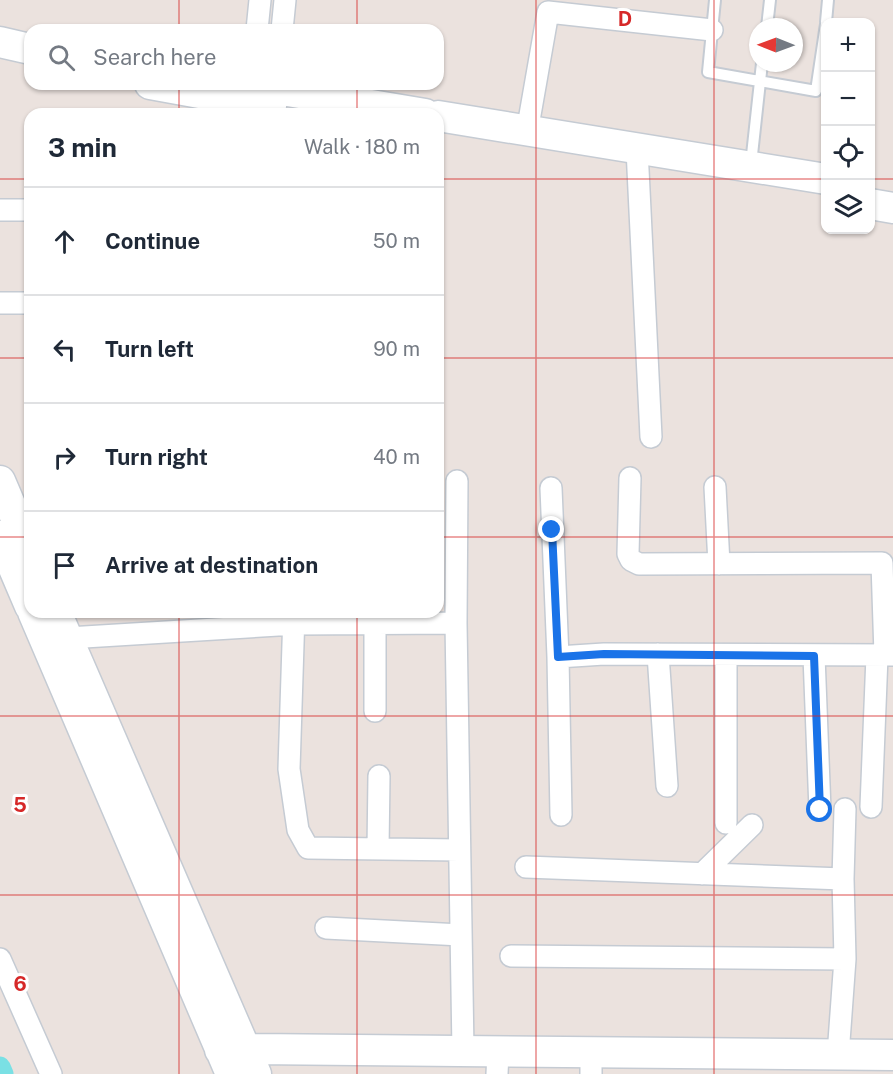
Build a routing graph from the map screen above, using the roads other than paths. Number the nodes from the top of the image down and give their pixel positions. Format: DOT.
graph roads {
  1 [pos="260,0"];
  2 [pos="285,0"];
  3 [pos="715,0"];
  4 [pos="770,0"];
  5 [pos="828,0"];
  6 [pos="768,18"];
  7 [pos="826,18"];
  8 [pos="258,24"];
  9 [pos="283,24"];
  10 [pos="712,30"];
  11 [pos="0,42"];
  12 [pos="24,48"];
  13 [pos="0,57"];
  14 [pos="821,57"];
  15 [pos="24,61"];
  16 [pos="761,72"];
  17 [pos="760,81"];
  18 [pos="245,90"];
  19 [pos="261,91"];
  20 [pos="297,108"];
  21 [pos="382,108"];
  22 [pos="444,117"];
  23 [pos="527,132"];
  24 [pos="444,137"];
  25 [pos="637,157"];
  26 [pos="751,166"];
  27 [pos="821,178"];
  28 [pos="875,187"];
  29 [pos="893,190"];
  30 [pos="821,196"];
  31 [pos="875,205"];
  32 [pos="893,208"];
  33 [pos="0,210"];
  34 [pos="24,210"];
  35 [pos="0,303"];
  36 [pos="24,303"];
  37 [pos="651,437"];
  38 [pos="630,478"];
  39 [pos="0,481"];
  40 [pos="457,481"];
  41 [pos="715,487"];
  42 [pos="550,488"];
  43 [pos="0,536"];
  44 [pos="24,537"];
  45 [pos="719,564"];
  46 [pos="24,592"];
  47 [pos="40,618"];
  48 [pos="295,618"];
  49 [pos="375,618"];
  50 [pos="388,618"];
  51 [pos="206,622"];
  52 [pos="456,623"];
  53 [pos="57,632"];
  54 [pos="658,654"];
  55 [pos="726,656"];
  56 [pos="814,656"];
  57 [pos="885,656"];
  58 [pos="558,657"];
  59 [pos="375,711"];
  60 [pos="379,776"];
  61 [pos="667,786"];
  62 [pos="871,807"];
  63 [pos="844,809"];
  64 [pos="820,810"];
  65 [pos="561,815"];
  66 [pos="726,823"];
  67 [pos="752,825"];
  68 [pos="378,849"];
  69 [pos="459,850"];
  70 [pos="526,867"];
  71 [pos="702,874"];
  72 [pos="843,879"];
  73 [pos="326,928"];
  74 [pos="461,935"];
  75 [pos="511,956"];
  76 [pos="0,959"];
  77 [pos="845,959"];
  78 [pos="463,1051"];
  79 [pos="838,1055"];
  80 [pos="893,1055"];
  81 [pos="238,1062"];
  82 [pos="497,1063"];
  83 [pos="591,1070"];
  84 [pos="893,1070"];
  85 [pos="51,1074"];
  1 -- 8 [label="street"];
  2 -- 9 [label="street"];
  3 -- 10 [label="lane"];
  4 -- 6 [label="lane"];
  5 -- 7 [label="lane"];
  10 -- 17 [label="lane"];
  10 -- 23 [label="street"];
  11 -- 12 [label="street"];
  13 -- 15 [label="street"];
  14 -- 17 [label="lane"];
  16 -- 17 [label="lane"];
  17 -- 26 [label="lane"];
  18 -- 19 [label="street"];
  19 -- 20 [label="street"];
  19 -- 21 [label="street"];
  22 -- 23 [label="street"];
  23 -- 25 [label="street"];
  24 -- 25 [label="street"];
  25 -- 26 [label="street"];
  25 -- 30 [label="street"];
  25 -- 37 [label="street"];
  26 -- 27 [label="street"];
  28 -- 29 [label="street"];
  31 -- 32 [label="street"];
  33 -- 34 [label="street"];
  35 -- 36 [label="street"];
  38 -- 45 [label="street"];
  39 -- 44 [label="street"];
  40 -- 52 [label="street"];
  41 -- 45 [label="street"];
  42 -- 58 [label="street"];
  43 -- 46 [label="street"];
  45 -- 57 [label="street"];
  47 -- 53 [label="street"];
  48 -- 51 [label="street"];
  48 -- 68 [label="street"];
  49 -- 59 [label="street"];
  50 -- 52 [label="street"];
  51 -- 53 [label="street"];
  52 -- 69 [label="street"];
  53 -- 81 [label="street"];
  54 -- 55 [label="street"];
  54 -- 58 [label="street"];
  54 -- 61 [label="street"];
  55 -- 56 [label="street"];
  55 -- 66 [label="street"];
  56 -- 57 [label="street"];
  56 -- 64 [label="street"];
  57 -- 62 [label="street"];
  58 -- 65 [label="street"];
  60 -- 68 [label="street"];
  63 -- 72 [label="street"];
  67 -- 71 [label="street"];
  68 -- 69 [label="street"];
  69 -- 74 [label="street"];
  70 -- 71 [label="street"];
  71 -- 72 [label="street"];
  72 -- 77 [label="street"];
  73 -- 74 [label="street"];
  74 -- 78 [label="street"];
  75 -- 77 [label="street"];
  76 -- 85 [label="street"];
  77 -- 79 [label="street"];
  78 -- 81 [label="street"];
  78 -- 82 [label="street"];
  79 -- 80 [label="street"];
  79 -- 82 [label="street"];
  81 -- 82 [label="street"];
  82 -- 83 [label="street"];
  83 -- 84 [label="street"];
}
